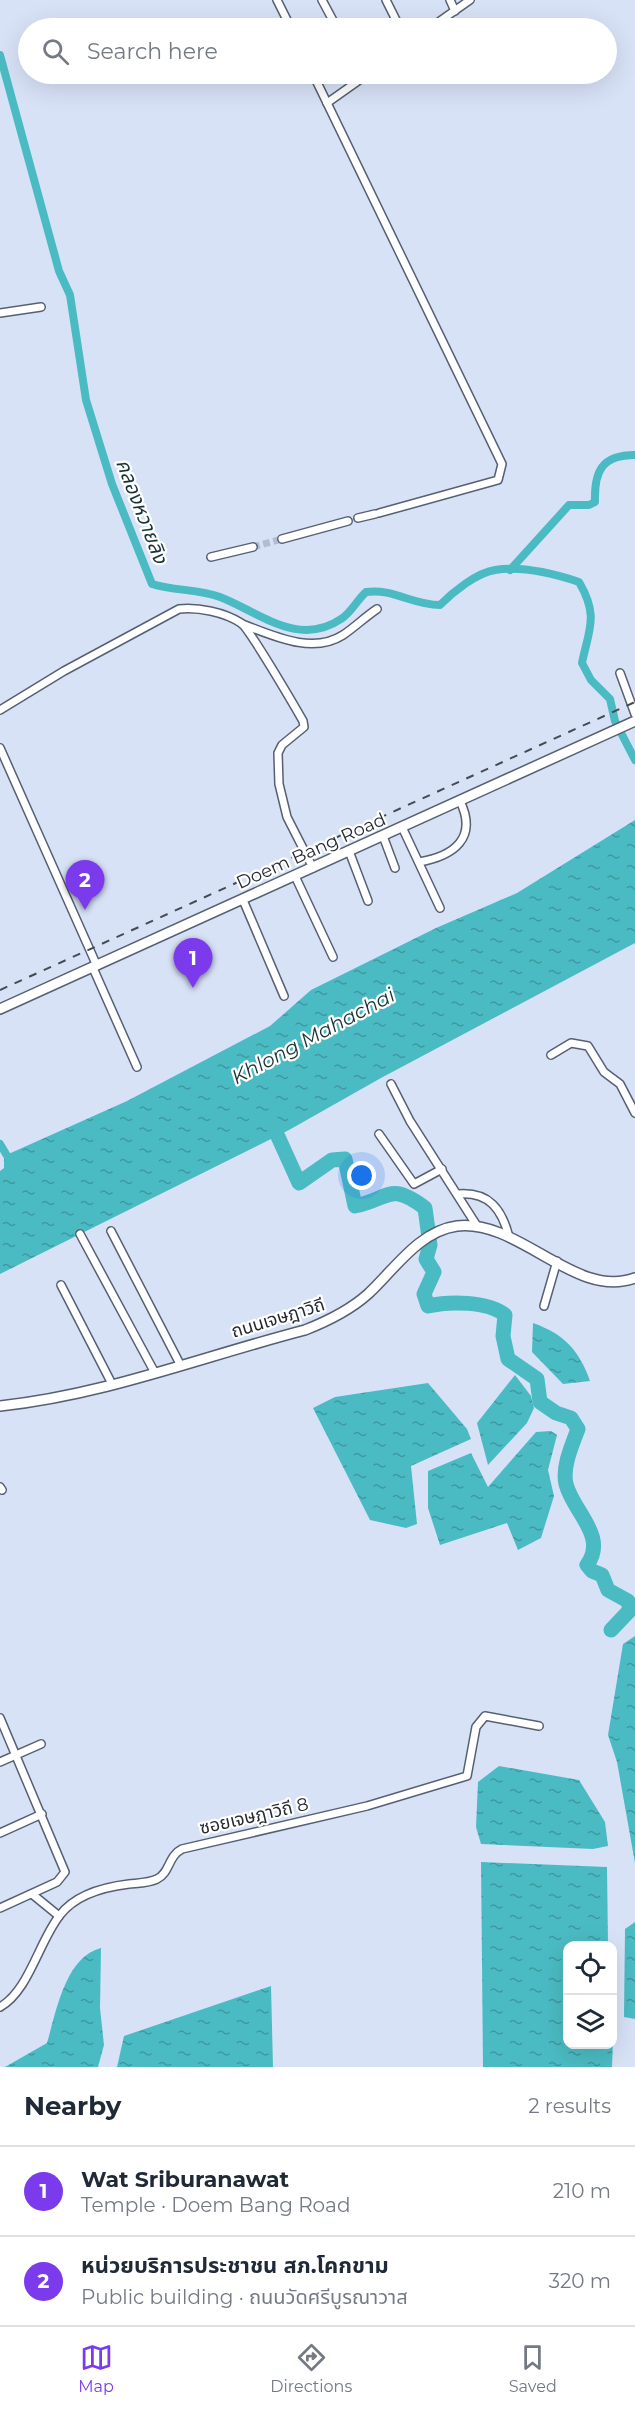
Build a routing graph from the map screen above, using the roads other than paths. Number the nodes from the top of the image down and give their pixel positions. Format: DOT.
graph roads {
  1 [pos="277,0"];
  2 [pos="322,0"];
  3 [pos="386,0"];
  4 [pos="450,0"];
  5 [pos="470,0"];
  6 [pos="455,11"];
  7 [pos="286,18"];
  8 [pos="332,18"];
  9 [pos="395,18"];
  10 [pos="445,18"];
  11 [pos="318,84"];
  12 [pos="352,84"];
  13 [pos="327,104"];
  14 [pos="41,307"];
  15 [pos="0,313"];
  16 [pos="358,518"];
  17 [pos="348,521"];
  18 [pos="282,539"];
  19 [pos="252,547"];
  20 [pos="211,557"];
  21 [pos="377,609"];
  22 [pos="242,624"];
  23 [pos="620,673"];
  24 [pos="0,710"];
  25 [pos="635,714"];
  26 [pos="631,723"];
  27 [pos="0,748"];
  28 [pos="460,801"];
  29 [pos="402,827"];
  30 [pos="383,836"];
  31 [pos="349,851"];
  32 [pos="418,862"];
  33 [pos="313,868"];
  34 [pos="395,868"];
  35 [pos="295,876"];
  36 [pos="243,900"];
  37 [pos="368,901"];
  38 [pos="440,908"];
  39 [pos="333,957"];
  40 [pos="95,967"];
  41 [pos="284,996"];
  42 [pos="0,1009"];
  43 [pos="550,1054"];
  44 [pos="137,1067"];
  45 [pos="390,1084"];
  46 [pos="635,1113"];
  47 [pos="379,1134"];
  48 [pos="442,1169"];
  49 [pos="459,1194"];
  50 [pos="477,1226"];
  51 [pos="111,1231"];
  52 [pos="80,1234"];
  53 [pos="509,1237"];
  54 [pos="557,1261"];
  55 [pos="635,1278"];
  56 [pos="61,1285"];
  57 [pos="544,1306"];
  58 [pos="181,1366"];
  59 [pos="155,1373"];
  60 [pos="112,1384"];
  61 [pos="0,1406"];
  62 [pos="0,1718"];
  63 [pos="539,1726"];
  64 [pos="41,1744"];
  65 [pos="15,1755"];
  66 [pos="0,1762"];
  67 [pos="42,1814"];
  68 [pos="0,1833"];
  69 [pos="32,1894"];
  70 [pos="0,1908"];
  71 [pos="59,1916"];
  72 [pos="0,2007"];
  1 -- 7 [label="street"];
  2 -- 8 [label="street"];
  3 -- 9 [label="street"];
  4 -- 6 [label="street"];
  5 -- 6 [label="street"];
  6 -- 10 [label="street"];
  11 -- 13 [label="street"];
  12 -- 13 [label="street"];
  13 -- 16 [label="street"];
  14 -- 15 [label="street"];
  17 -- 18 [label="street"];
  19 -- 20 [label="street"];
  21 -- 22 [label="street"];
  22 -- 24 [label="street"];
  22 -- 33 [label="street"];
  23 -- 25 [label="street"];
  26 -- 28 [label="street, Doem Bang Road"];
  27 -- 40 [label="street"];
  28 -- 29 [label="street, Doem Bang Road"];
  28 -- 32 [label="street"];
  29 -- 30 [label="street, Doem Bang Road"];
  29 -- 32 [label="street"];
  30 -- 31 [label="street, Doem Bang Road"];
  30 -- 34 [label="street"];
  31 -- 33 [label="street, Doem Bang Road"];
  31 -- 37 [label="street"];
  32 -- 38 [label="street"];
  33 -- 35 [label="street, Doem Bang Road"];
  35 -- 36 [label="street, Doem Bang Road"];
  35 -- 39 [label="street"];
  36 -- 40 [label="street, Doem Bang Road"];
  36 -- 41 [label="street"];
  40 -- 42 [label="street, Doem Bang Road"];
  40 -- 44 [label="street"];
  43 -- 46 [label="street"];
  45 -- 48 [label="street"];
  47 -- 48 [label="street"];
  48 -- 49 [label="street"];
  49 -- 50 [label="street"];
  49 -- 53 [label="street"];
  50 -- 53 [label="street, ถนนเจษฎาวิถี"];
  50 -- 58 [label="street, ถนนเจษฎาวิถี"];
  51 -- 58 [label="street"];
  52 -- 59 [label="street"];
  53 -- 54 [label="street, ถนนเจษฎาวิถี"];
  54 -- 55 [label="street, ถนนเจษฎาวิถี"];
  54 -- 57 [label="street"];
  56 -- 60 [label="street"];
  58 -- 59 [label="street, ถนนเจษฎาวิถี"];
  59 -- 60 [label="street, ถนนเจษฎาวิถี"];
  60 -- 61 [label="street, ถนนเจษฎาวิถี"];
  62 -- 65 [label="street"];
  63 -- 71 [label="street, ซอยเจษฎาวิถี 8"];
  64 -- 65 [label="street"];
  65 -- 66 [label="street"];
  65 -- 67 [label="street"];
  67 -- 68 [label="street"];
  67 -- 69 [label="street"];
  69 -- 70 [label="street"];
  69 -- 71 [label="street"];
  71 -- 72 [label="street, ซอยเจษฎาวิถี 8"];
}
